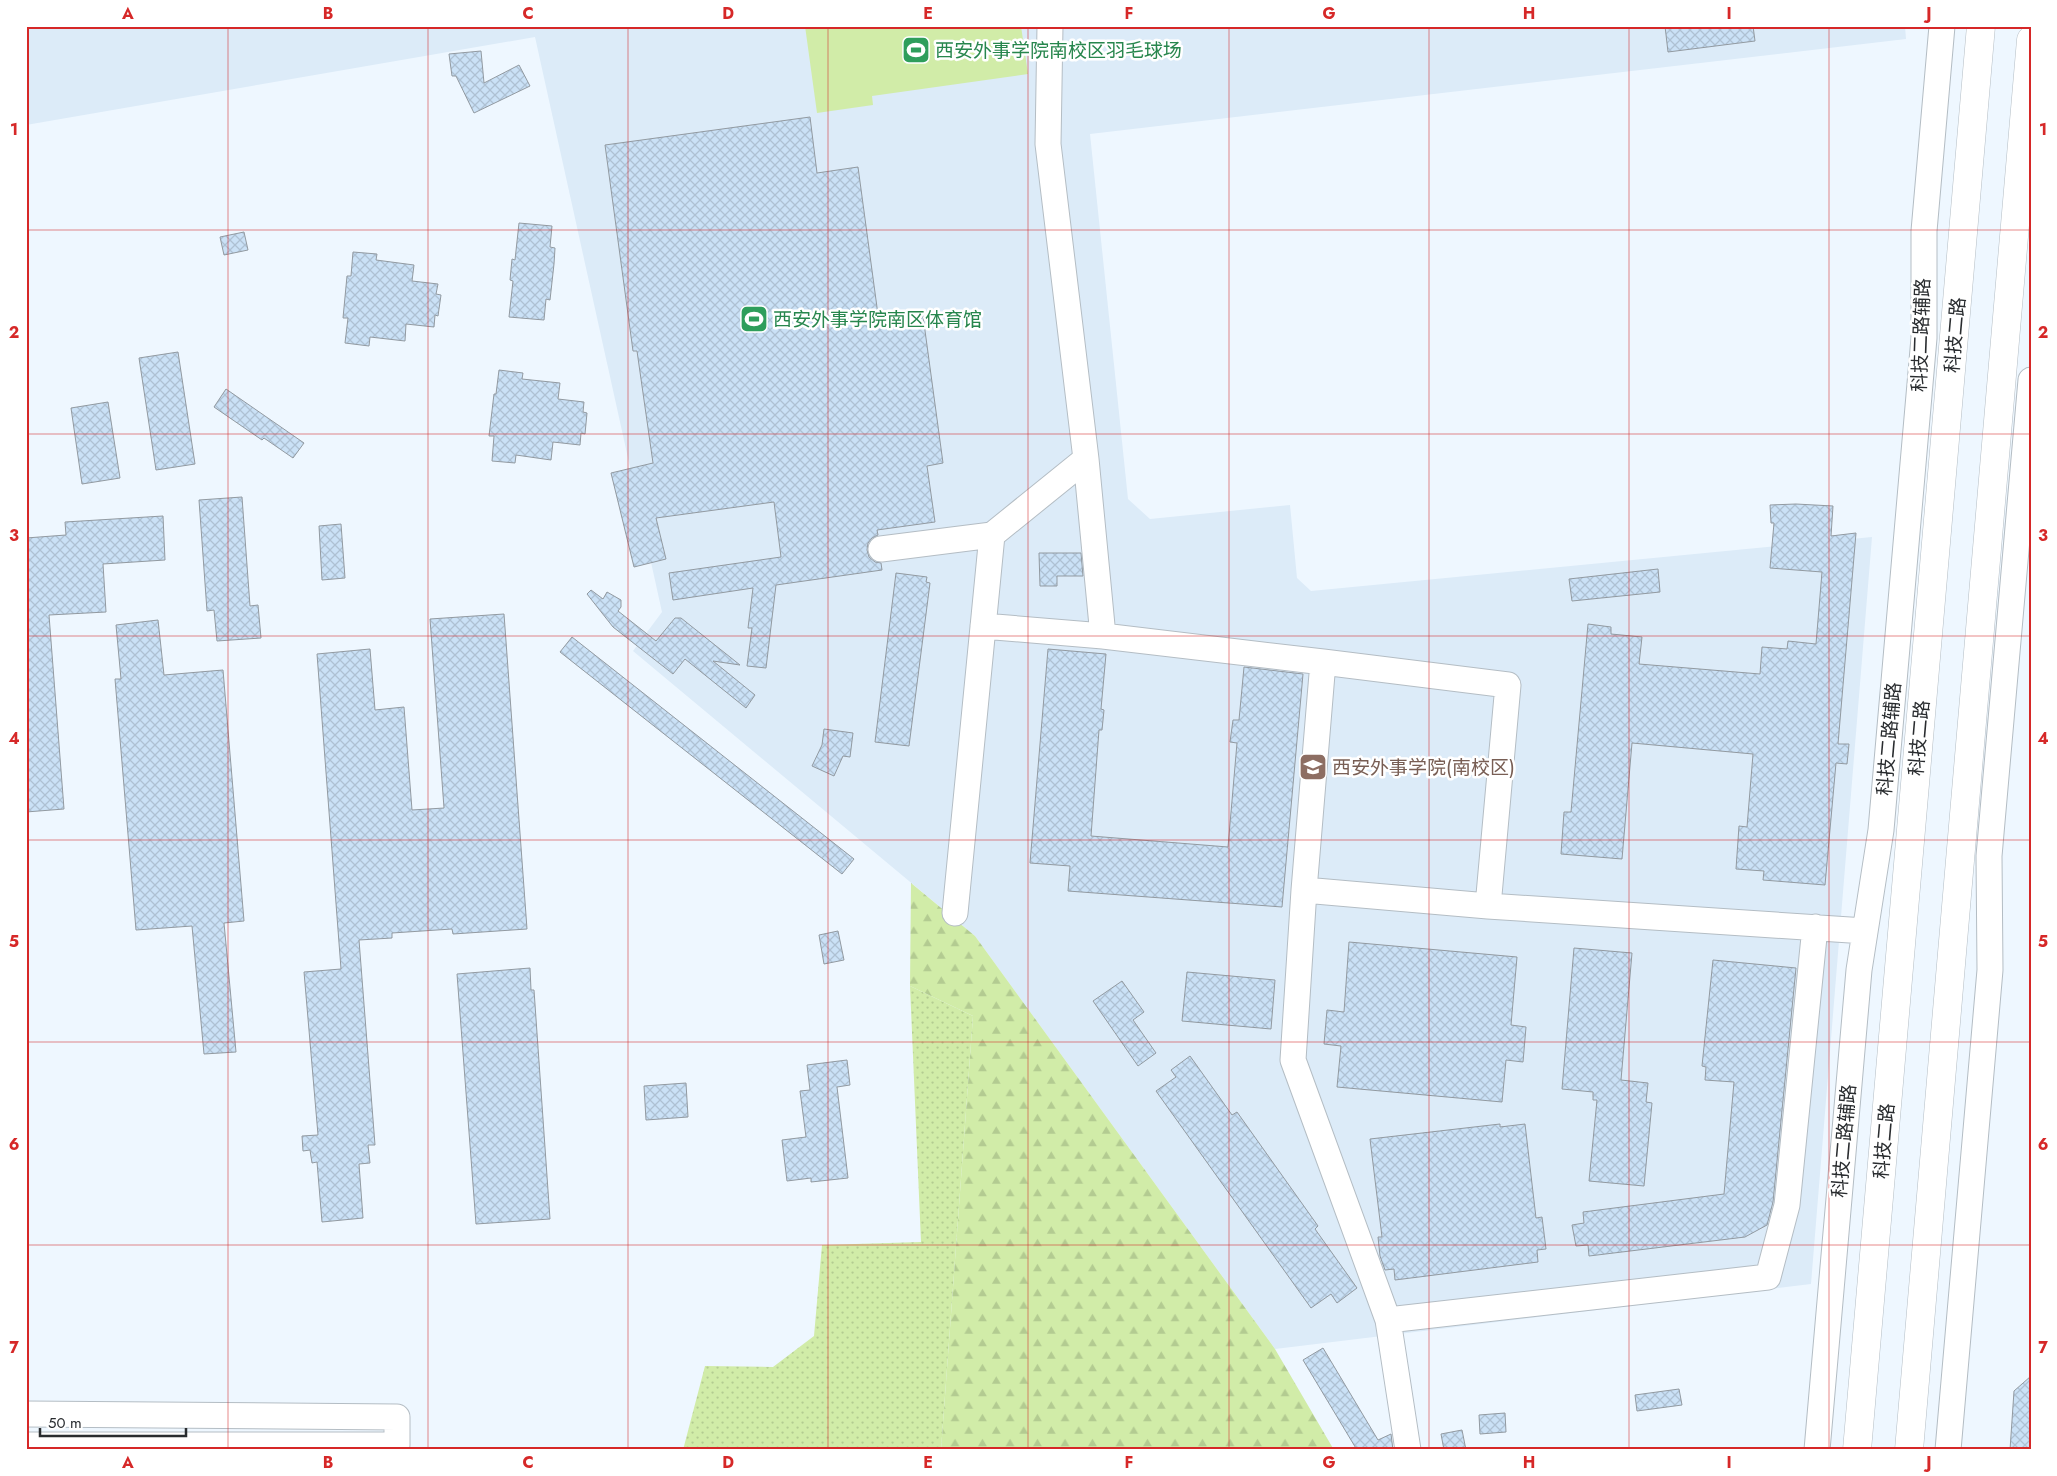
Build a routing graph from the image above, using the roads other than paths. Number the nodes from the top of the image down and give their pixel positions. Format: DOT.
graph roads {
  1 [pos="1050,26"];
  2 [pos="1942,26"];
  3 [pos="1981,26"];
  4 [pos="2031,40"];
  5 [pos="2031,380"];
  6 [pos="1086,459"];
  7 [pos="992,535"];
  8 [pos="881,549"];
  9 [pos="983,626"];
  10 [pos="1103,636"];
  11 [pos="1323,662"];
  12 [pos="1304,890"];
  13 [pos="1488,906"];
  14 [pos="955,913"];
  15 [pos="1815,927"];
  16 [pos="1865,931"];
  17 [pos="1388,1320"];
  18 [pos="26,1414"];
  19 [pos="26,1445"];
  20 [pos="1408,1450"];
  21 [pos="1817,1450"];
  22 [pos="1857,1450"];
  23 [pos="1909,1450"];
  24 [pos="1948,1450"];
  1 -- 6 [label="street"];
  2 -- 16 [label="street, 科技二路辅路"];
  3 -- 22 [label="main road, 科技二路"];
  4 -- 23 [label="main road"];
  5 -- 24 [label="street"];
  6 -- 7 [label="street"];
  6 -- 10 [label="street"];
  7 -- 8 [label="street"];
  7 -- 9 [label="street"];
  9 -- 10 [label="street"];
  9 -- 14 [label="street"];
  10 -- 11 [label="street"];
  11 -- 12 [label="street"];
  11 -- 13 [label="street"];
  12 -- 13 [label="street"];
  12 -- 17 [label="street"];
  13 -- 15 [label="street"];
  15 -- 16 [label="street"];
  15 -- 17 [label="street"];
  16 -- 21 [label="street, 科技二路辅路"];
  17 -- 20 [label="street"];
  18 -- 19 [label="street"];
}
